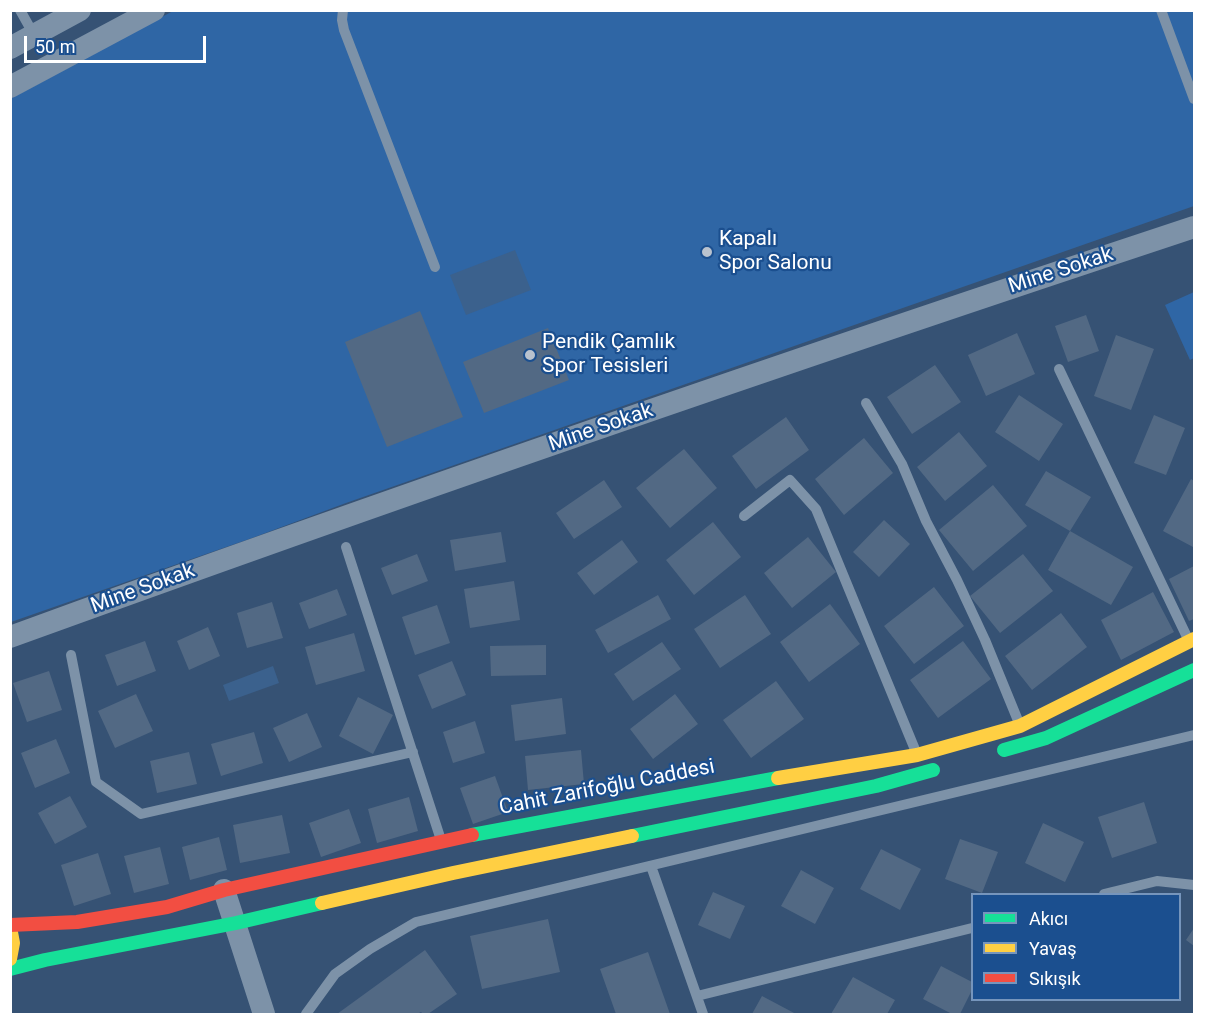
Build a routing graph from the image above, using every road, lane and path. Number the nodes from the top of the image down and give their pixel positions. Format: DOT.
graph roads {
  1 [pos="20,10"];
  2 [pos="80,10"];
  3 [pos="154,10"];
  4 [pos="343,10"];
  5 [pos="1161,10"];
  6 [pos="34,35"];
  7 [pos="10,48"];
  8 [pos="10,87"];
  9 [pos="1194,99"];
  10 [pos="1194,227"];
  11 [pos="435,267"];
  12 [pos="1059,369"];
  13 [pos="866,403"];
  14 [pos="744,516"];
  15 [pos="346,547"];
  16 [pos="10,637"];
  17 [pos="1192,641"];
  18 [pos="70,655"];
  19 [pos="1194,670"];
  20 [pos="1020,726"];
  21 [pos="1194,735"];
  22 [pos="413,752"];
  23 [pos="989,754"];
  24 [pos="917,755"];
  25 [pos="944,767"];
  26 [pos="441,841"];
  27 [pos="651,866"];
  28 [pos="1194,885"];
  29 [pos="224,891"];
  30 [pos="1108,893"];
  31 [pos="236,923"];
  32 [pos="10,926"];
  33 [pos="971,927"];
  34 [pos="10,958"];
  35 [pos="10,969"];
  36 [pos="697,996"];
  37 [pos="264,1014"];
  38 [pos="306,1014"];
  39 [pos="703,1014"];
  1 -- 6 [label="lane"];
  2 -- 6 [label="street"];
  3 -- 8 [label="street"];
  4 -- 11 [label="lane"];
  5 -- 9 [label="lane"];
  6 -- 7 [label="street"];
  10 -- 16 [label="street, Mine Sokak"];
  12 -- 17 [label="lane"];
  13 -- 20 [label="lane"];
  14 -- 24 [label="lane"];
  15 -- 22 [label="lane"];
  17 -- 20 [label="main road, Cahit Zarifoğlu Caddesi"];
  18 -- 22 [label="lane"];
  19 -- 23 [label="main road"];
  20 -- 24 [label="main road, Cahit Zarifoğlu Caddesi"];
  21 -- 27 [label="lane"];
  22 -- 26 [label="lane"];
  24 -- 26 [label="main road, Cahit Zarifoğlu Caddesi"];
  25 -- 31 [label="main road"];
  26 -- 29 [label="main road, Cahit Zarifoğlu Caddesi"];
  27 -- 36 [label="lane"];
  27 -- 38 [label="lane"];
  28 -- 30 [label="lane"];
  29 -- 31 [label="street"];
  29 -- 32 [label="main road, Cahit Zarifoğlu Caddesi"];
  31 -- 35 [label="main road"];
  31 -- 37 [label="street"];
  32 -- 34 [label="main road"];
  33 -- 36 [label="lane"];
  36 -- 39 [label="lane"];
}
